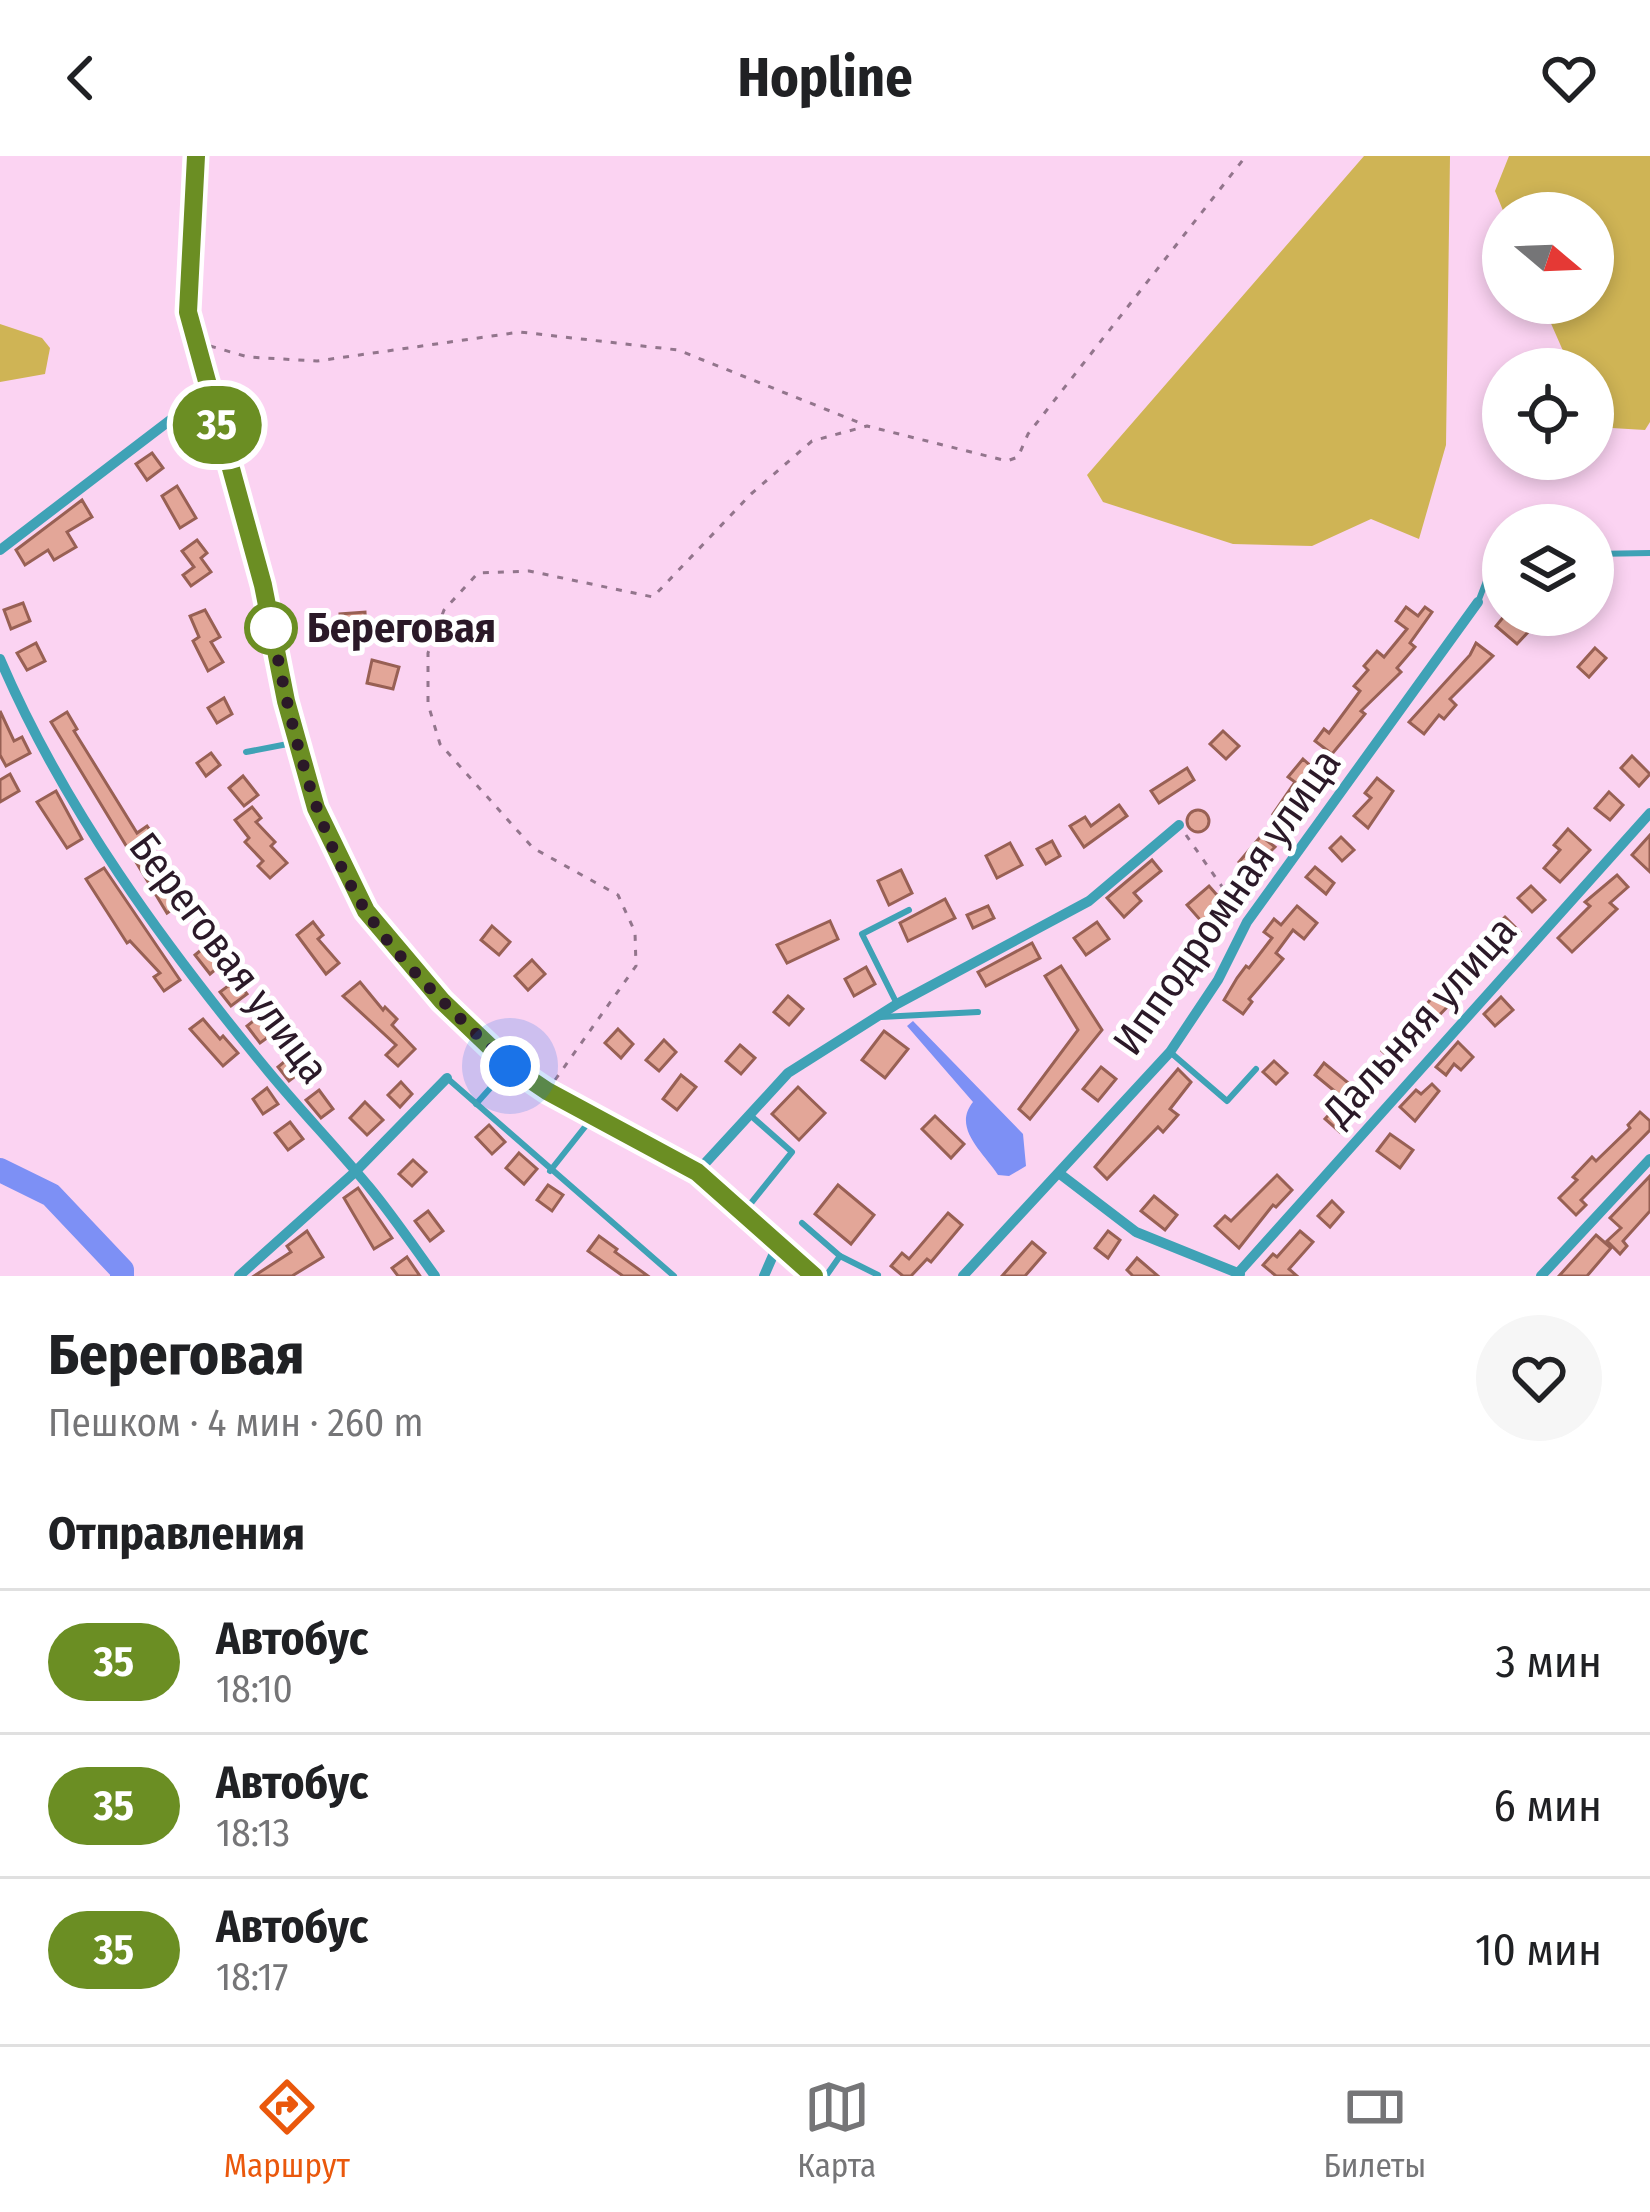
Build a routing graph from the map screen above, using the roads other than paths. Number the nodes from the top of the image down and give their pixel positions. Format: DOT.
graph roads {
  1 [pos="196,156"];
  2 [pos="207,392"];
  3 [pos="0,550"];
  4 [pos="1650,553"];
  5 [pos="1614,554"];
  6 [pos="1482,592"];
  7 [pos="1478,602"];
  8 [pos="0,659"];
  9 [pos="298,742"];
  10 [pos="246,752"];
  11 [pos="1650,813"];
  12 [pos="1179,825"];
  13 [pos="909,910"];
  14 [pos="897,1004"];
  15 [pos="977,1012"];
  16 [pos="878,1017"];
  17 [pos="1170,1052"];
  18 [pos="510,1066"];
  19 [pos="1256,1069"];
  20 [pos="447,1078"];
  21 [pos="476,1104"];
  22 [pos="750,1115"];
  23 [pos="594,1116"];
  24 [pos="1650,1159"];
  25 [pos="355,1172"];
  26 [pos="550,1172"];
  27 [pos="697,1172"];
  28 [pos="1060,1174"];
  29 [pos="743,1213"];
  30 [pos="802,1223"];
  31 [pos="778,1244"];
  32 [pos="840,1256"];
  33 [pos="1240,1274"];
  34 [pos="878,1275"];
  35 [pos="239,1276"];
  36 [pos="435,1276"];
  37 [pos="674,1276"];
  38 [pos="764,1276"];
  39 [pos="814,1276"];
  40 [pos="826,1276"];
  41 [pos="963,1276"];
  42 [pos="1540,1276"];
  1 -- 2 [label="street"];
  2 -- 3 [label="street"];
  2 -- 9 [label="street"];
  4 -- 5 [label="lane"];
  6 -- 7 [label="lane"];
  7 -- 17 [label="street, Ипподромная улица"];
  8 -- 25 [label="street, Береговая улица"];
  9 -- 10 [label="lane"];
  9 -- 18 [label="street"];
  11 -- 33 [label="street, Дальняя улица"];
  12 -- 14 [label="street"];
  13 -- 14 [label="lane"];
  14 -- 16 [label="street"];
  15 -- 16 [label="lane"];
  16 -- 22 [label="street"];
  17 -- 19 [label="lane"];
  17 -- 28 [label="street, Ипподромная улица"];
  18 -- 21 [label="lane"];
  18 -- 23 [label="street"];
  20 -- 21 [label="lane"];
  20 -- 25 [label="street"];
  21 -- 26 [label="lane"];
  22 -- 27 [label="street"];
  22 -- 29 [label="lane"];
  23 -- 26 [label="lane"];
  23 -- 27 [label="street"];
  24 -- 42 [label="street"];
  25 -- 35 [label="street"];
  25 -- 36 [label="street, Береговая улица"];
  26 -- 37 [label="lane"];
  27 -- 29 [label="street"];
  28 -- 33 [label="street"];
  28 -- 41 [label="street, Ипподромная улица"];
  29 -- 31 [label="street"];
  30 -- 32 [label="lane"];
  31 -- 38 [label="street"];
  31 -- 39 [label="street"];
  32 -- 34 [label="lane"];
  32 -- 40 [label="lane"];
}
